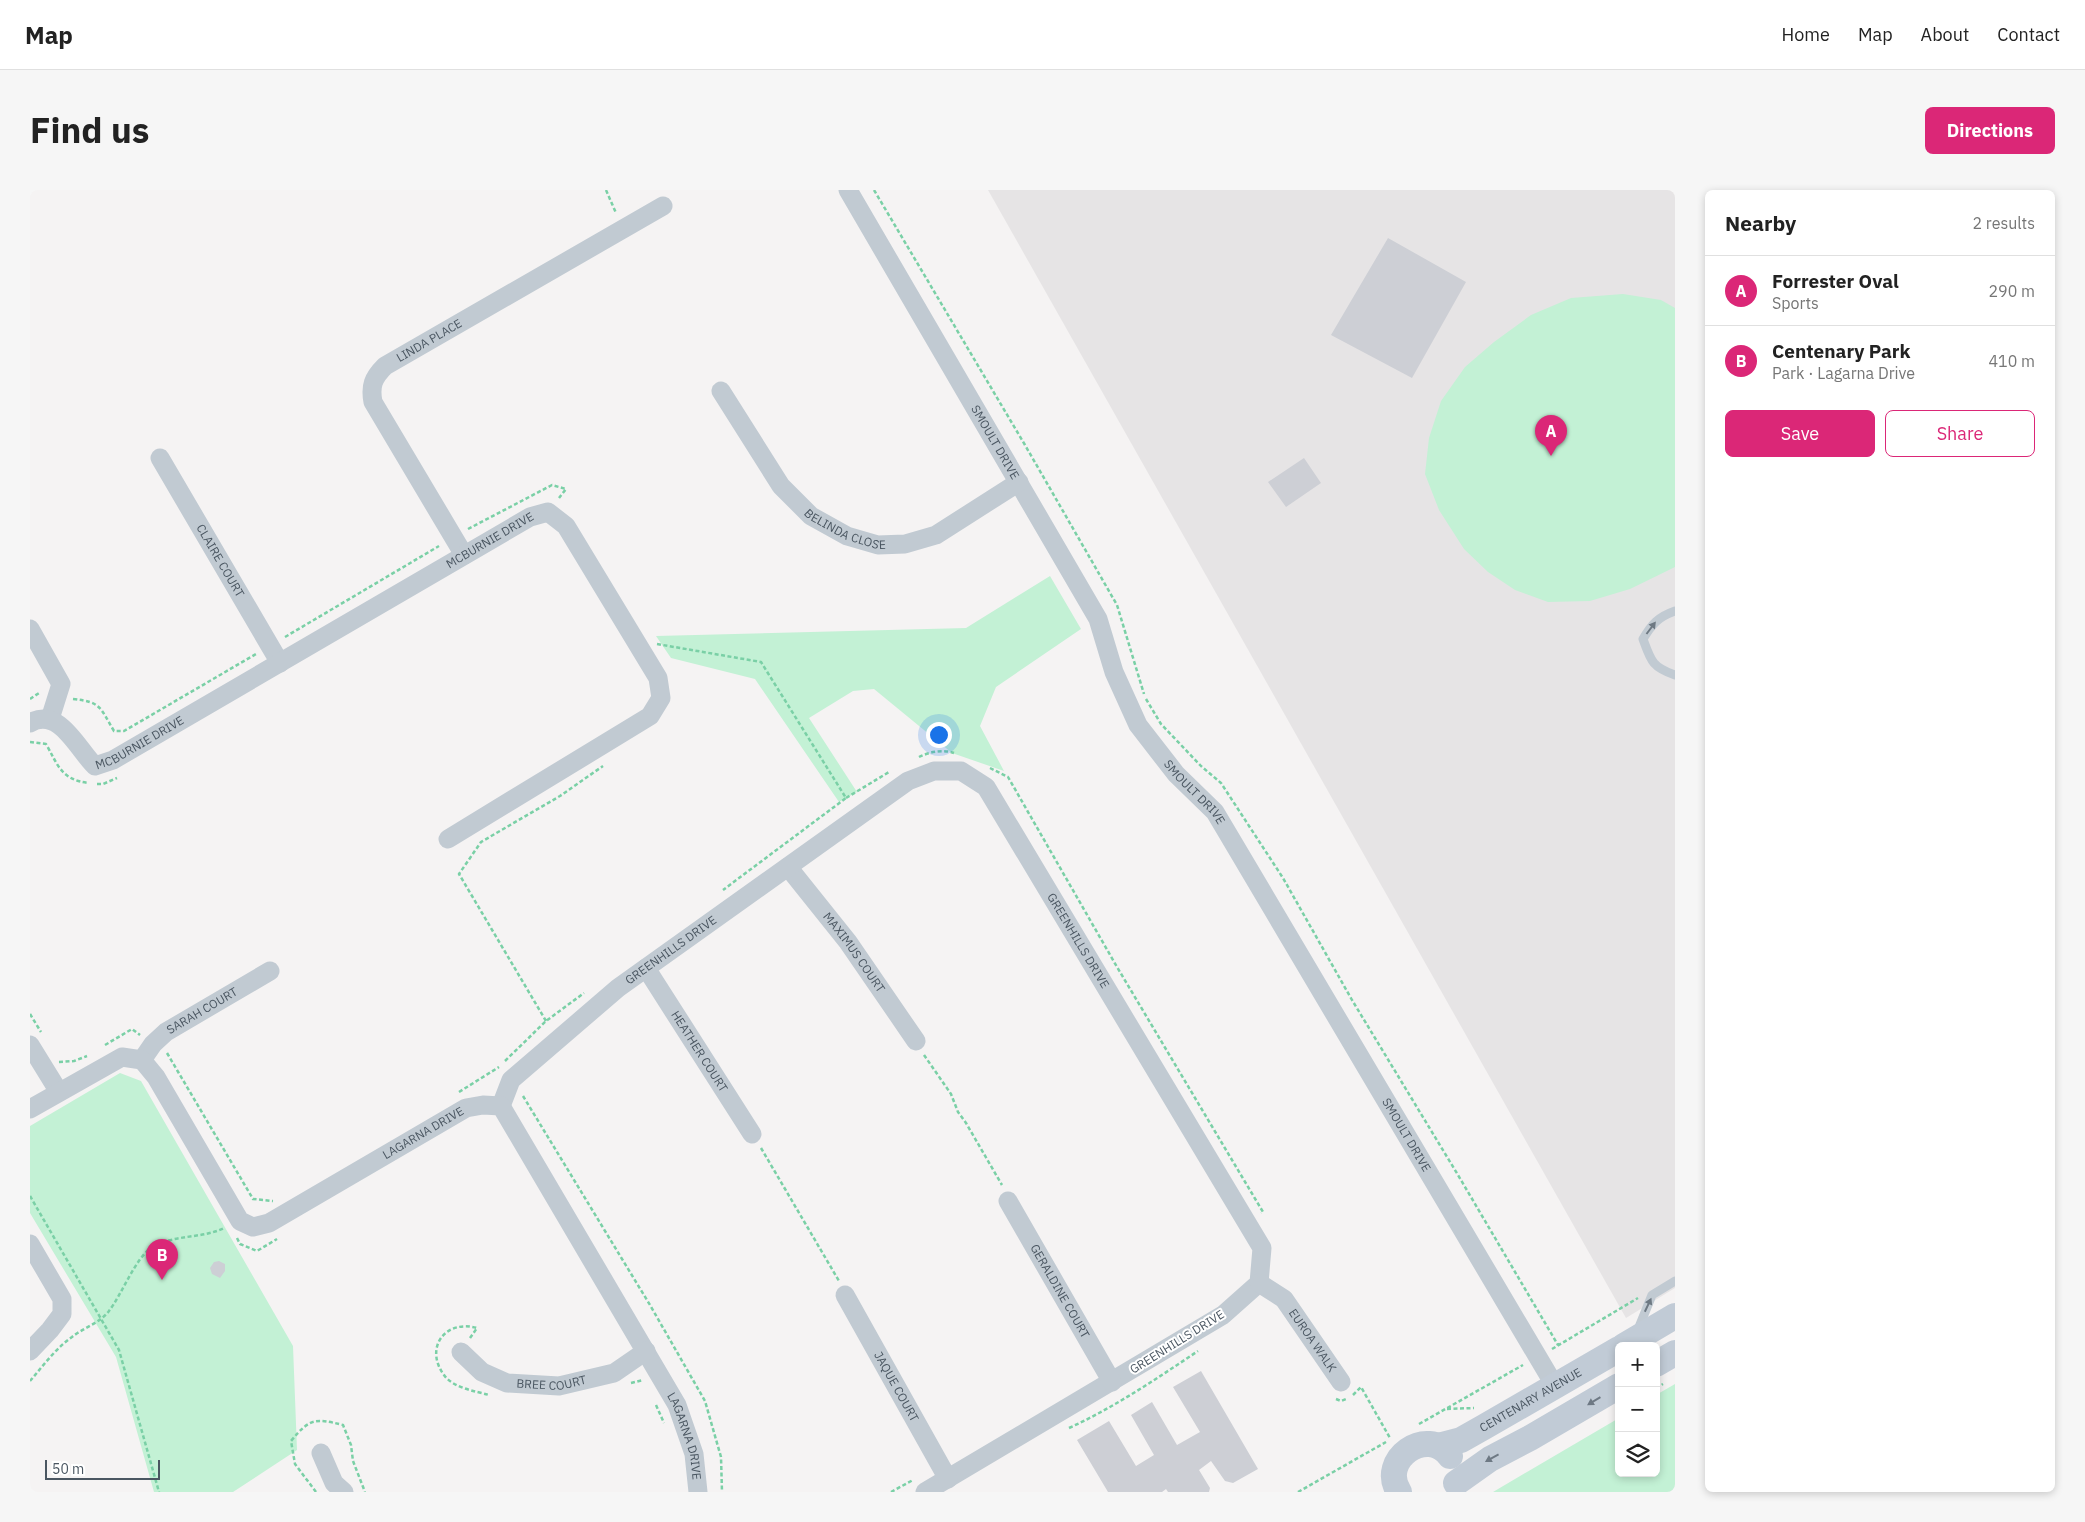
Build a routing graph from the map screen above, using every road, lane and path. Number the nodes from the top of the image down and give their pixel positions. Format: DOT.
graph roads {
  1 [pos="606,190"];
  2 [pos="848,190"];
  3 [pos="874,190"];
  4 [pos="663,206"];
  5 [pos="623,229"];
  6 [pos="721,391"];
  7 [pos="160,458"];
  8 [pos="1019,482"];
  9 [pos="548,512"];
  10 [pos="454,538"];
  11 [pos="464,555"];
  12 [pos="1675,611"];
  13 [pos="30,628"];
  14 [pos="270,646"];
  15 [pos="640,649"];
  16 [pos="280,663"];
  17 [pos="1675,675"];
  18 [pos="58,692"];
  19 [pos="50,720"];
  20 [pos="30,723"];
  21 [pos="30,742"];
  22 [pos="956,754"];
  23 [pos="912,761"];
  24 [pos="607,764"];
  25 [pos="986,766"];
  26 [pos="897,768"];
  27 [pos="124,775"];
  28 [pos="846,798"];
  29 [pos="448,839"];
  30 [pos="788,867"];
  31 [pos="721,892"];
  32 [pos="646,968"];
  33 [pos="270,971"];
  34 [pos="585,992"];
  35 [pos="30,1014"];
  36 [pos="546,1021"];
  37 [pos="916,1041"];
  38 [pos="37,1042"];
  39 [pos="153,1044"];
  40 [pos="100,1048"];
  41 [pos="54,1054"];
  42 [pos="92,1054"];
  43 [pos="142,1060"];
  44 [pos="485,1076"];
  45 [pos="508,1088"];
  46 [pos="59,1092"];
  47 [pos="452,1096"];
  48 [pos="501,1106"];
  49 [pos="30,1109"];
  50 [pos="752,1134"];
  51 [pos="30,1196"];
  52 [pos="275,1201"];
  53 [pos="1008,1201"];
  54 [pos="1248,1223"];
  55 [pos="230,1225"];
  56 [pos="233,1231"];
  57 [pos="282,1236"];
  58 [pos="30,1244"];
  59 [pos="1675,1281"];
  60 [pos="1259,1283"];
  61 [pos="845,1295"];
  62 [pos="1641,1296"];
  63 [pos="1675,1316"];
  64 [pos="100,1318"];
  65 [pos="1628,1342"];
  66 [pos="1631,1342"];
  67 [pos="1558,1345"];
  68 [pos="1200,1350"];
  69 [pos="30,1351"];
  70 [pos="1615,1351"];
  71 [pos="460,1352"];
  72 [pos="1675,1353"];
  73 [pos="639,1356"];
  74 [pos="1538,1357"];
  75 [pos="1660,1362"];
  76 [pos="30,1381"];
  77 [pos="1112,1382"];
  78 [pos="647,1384"];
  79 [pos="1555,1386"];
  80 [pos="1617,1387"];
  81 [pos="1338,1390"];
  82 [pos="655,1402"];
  83 [pos="1570,1415"];
  84 [pos="1414,1426"];
  85 [pos="667,1429"];
  86 [pos="1062,1432"];
  87 [pos="1398,1435"];
  88 [pos="1390,1440"];
  89 [pos="1438,1446"];
  90 [pos="320,1454"];
  91 [pos="1396,1465"];
  92 [pos="948,1479"];
  93 [pos="919,1486"];
  94 [pos="1454,1487"];
  95 [pos="159,1492"];
  96 [pos="344,1492"];
  97 [pos="698,1492"];
  98 [pos="722,1492"];
  99 [pos="891,1492"];
  100 [pos="1298,1492"];
  101 [pos="1381,1492"];
  102 [pos="1399,1492"];
  1 -- 5 [label="path"];
  2 -- 8 [label="street, SMOULT DRIVE"];
  3 -- 67 [label="path"];
  4 -- 5 [label="street, LINDA PLACE"];
  5 -- 10 [label="street, LINDA PLACE"];
  6 -- 8 [label="street, BELINDA CLOSE"];
  7 -- 14 [label="street, CLAIRE COURT"];
  8 -- 74 [label="street, SMOULT DRIVE"];
  9 -- 10 [label="path"];
  9 -- 11 [label="street, MCBURNIE DRIVE"];
  9 -- 15 [label="street, MCBURNIE DRIVE"];
  10 -- 11 [label="street, LINDA PLACE"];
  10 -- 14 [label="path"];
  11 -- 16 [label="street, MCBURNIE DRIVE"];
  17 -- 12 [label="lane, one-way"];
  13 -- 18 [label="street"];
  14 -- 16 [label="street, CLAIRE COURT"];
  14 -- 18 [label="path"];
  15 -- 28 [label="path"];
  15 -- 29 [label="street, MCBURNIE DRIVE"];
  16 -- 19 [label="street, MCBURNIE DRIVE"];
  18 -- 19 [label="street"];
  19 -- 20 [label="street"];
  21 -- 27 [label="path"];
  22 -- 23 [label="path"];
  24 -- 36 [label="path"];
  25 -- 54 [label="path"];
  26 -- 28 [label="path"];
  28 -- 31 [label="path"];
  30 -- 32 [label="street, GREENHILLS DRIVE"];
  30 -- 37 [label="street, MAXIMUS COURT"];
  30 -- 54 [label="street, GREENHILLS DRIVE"];
  32 -- 45 [label="street, GREENHILLS DRIVE"];
  32 -- 50 [label="street, HEATHER COURT"];
  33 -- 39 [label="street, SARAH COURT"];
  34 -- 36 [label="path"];
  35 -- 38 [label="path"];
  36 -- 44 [label="path"];
  37 -- 53 [label="path"];
  38 -- 46 [label="street"];
  39 -- 40 [label="path"];
  39 -- 43 [label="street, SARAH COURT"];
  39 -- 52 [label="path"];
  41 -- 42 [label="path"];
  43 -- 46 [label="street"];
  43 -- 48 [label="street, LAGARNA DRIVE"];
  44 -- 45 [label="path"];
  44 -- 47 [label="path"];
  45 -- 48 [label="street, GREENHILLS DRIVE"];
  45 -- 98 [label="path"];
  46 -- 49 [label="street"];
  48 -- 73 [label="street, LAGARNA DRIVE"];
  50 -- 61 [label="path"];
  51 -- 64 [label="path"];
  53 -- 77 [label="street, GERALDINE COURT"];
  54 -- 60 [label="street, GREENHILLS DRIVE"];
  55 -- 64 [label="path"];
  56 -- 57 [label="path"];
  58 -- 69 [label="street"];
  65 -- 59 [label="lane, one-way"];
  60 -- 77 [label="street, GREENHILLS DRIVE"];
  60 -- 81 [label="street, EUROA WALK"];
  61 -- 92 [label="street, JAQUE COURT"];
  62 -- 67 [label="path"];
  63 -- 66 [label="street, CENTENARY AVENUE"];
  64 -- 76 [label="path"];
  64 -- 95 [label="path"];
  67 -- 74 [label="path"];
  68 -- 86 [label="path"];
  70 -- 79 [label="street, CENTENARY AVENUE"];
  71 -- 73 [label="street, BREE COURT"];
  72 -- 75 [label="street"];
  73 -- 78 [label="path"];
  73 -- 97 [label="street, LAGARNA DRIVE"];
  74 -- 79 [label="street, SMOULT DRIVE"];
  74 -- 84 [label="path"];
  77 -- 92 [label="street, GREENHILLS DRIVE"];
  79 -- 83 [label="street"];
  79 -- 89 [label="street, CENTENARY AVENUE"];
  80 -- 83 [label="street, one-way"];
  81 -- 88 [label="path"];
  82 -- 85 [label="path"];
  83 -- 94 [label="street, one-way"];
  87 -- 88 [label="path"];
  88 -- 100 [label="path"];
  89 -- 91 [label="street, CENTENARY AVENUE"];
  89 -- 94 [label="street"];
  90 -- 96 [label="street"];
  91 -- 101 [label="street"];
  91 -- 102 [label="street"];
  92 -- 93 [label="street, GREENHILLS DRIVE"];
  93 -- 99 [label="path"];
}
